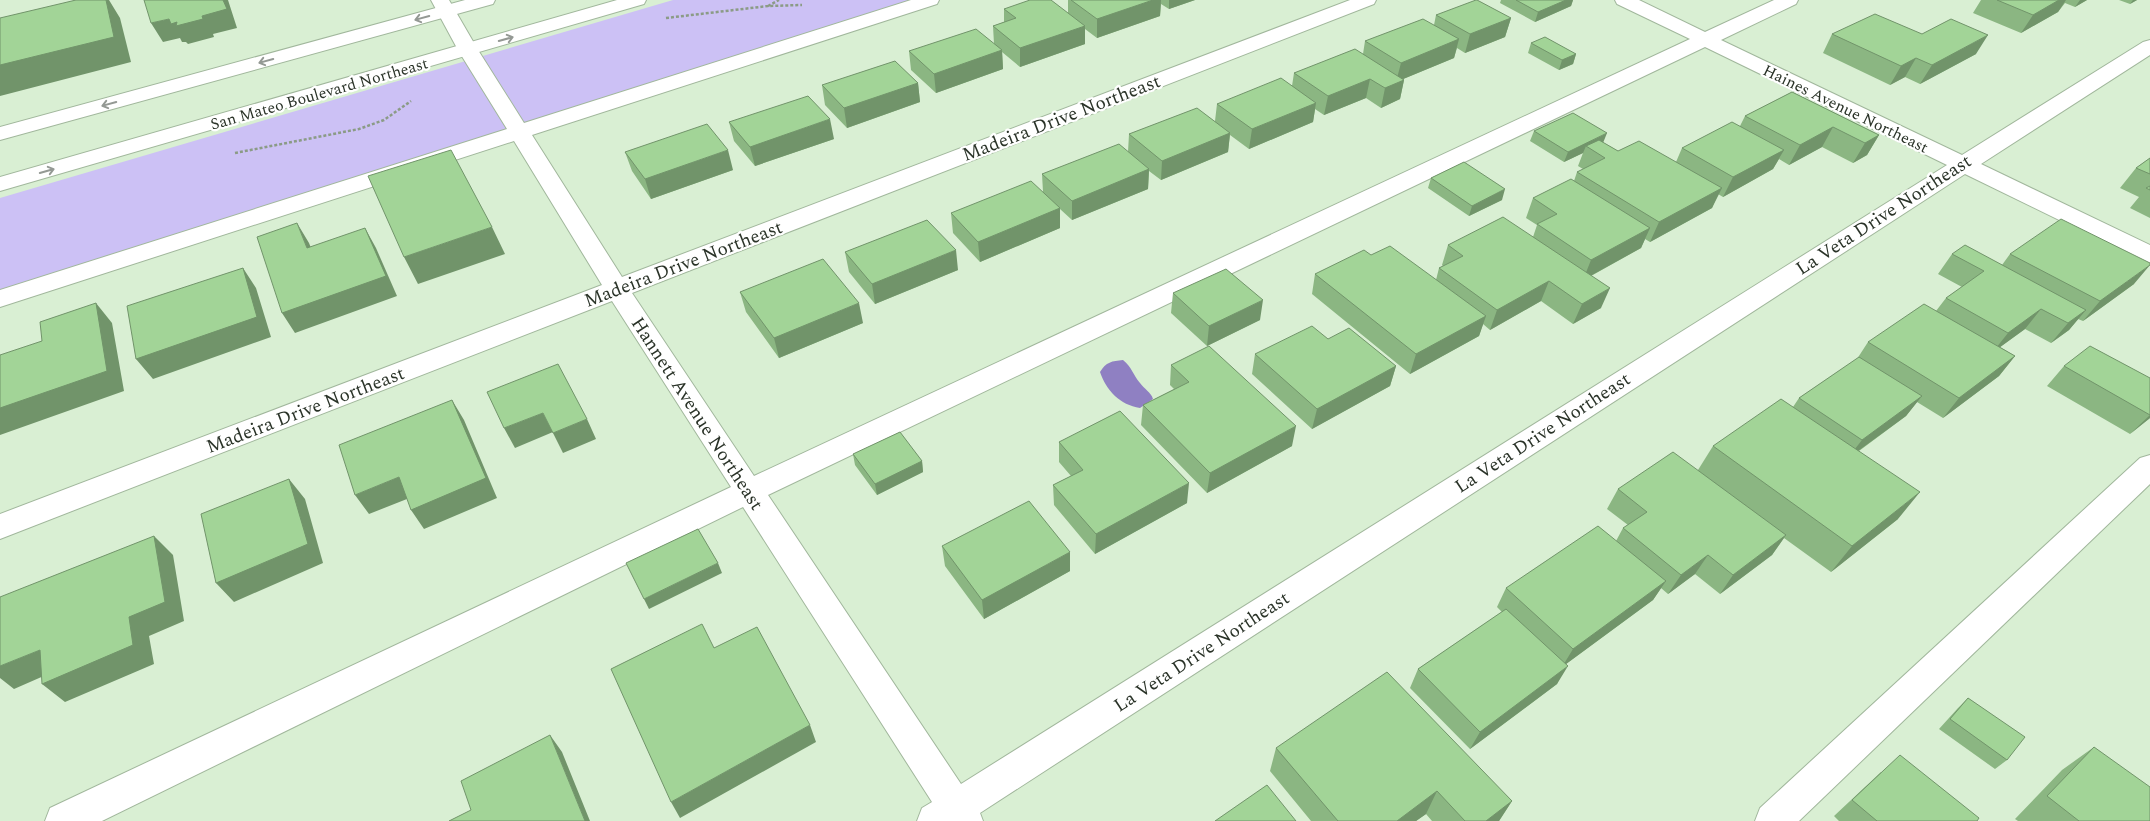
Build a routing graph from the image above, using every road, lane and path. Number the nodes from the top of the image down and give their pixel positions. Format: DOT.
graph roads {
  1 [pos="486,0"];
  2 [pos="637,0"];
  3 [pos="779,0"];
  4 [pos="930,0"];
  5 [pos="1366,0"];
  6 [pos="1624,0"];
  7 [pos="1789,0"];
  8 [pos="804,5"];
  9 [pos="443,6"];
  10 [pos="768,6"];
  11 [pos="662,19"];
  12 [pos="1706,40"];
  13 [pos="2150,46"];
  14 [pos="468,50"];
  15 [pos="519,132"];
  16 [pos="0,134"];
  17 [pos="1962,164"];
  18 [pos="0,184"];
  19 [pos="2150,255"];
  20 [pos="617,288"];
  21 [pos="0,299"];
  22 [pos="2150,466"];
  23 [pos="749,491"];
  24 [pos="0,527"];
  25 [pos="952,816"];
  26 [pos="63,821"];
  27 [pos="1774,821"];
  1 -- 9 [label="street"];
  14 -- 2 [label="street, San Mateo Boulevard Northeast, one-way"];
  3 -- 10 [label="path"];
  4 -- 15 [label="street"];
  5 -- 20 [label="street, Madeira Drive Northeast"];
  6 -- 12 [label="street, Haines Avenue Northeast"];
  7 -- 12 [label="street"];
  8 -- 10 [label="path"];
  9 -- 14 [label="street, Hannett Avenue Northeast"];
  9 -- 16 [label="street, one-way"];
  10 -- 11 [label="path"];
  12 -- 17 [label="street, Haines Avenue Northeast"];
  12 -- 23 [label="street"];
  13 -- 17 [label="street, La Veta Drive Northeast"];
  14 -- 15 [label="street, Hannett Avenue Northeast"];
  18 -- 14 [label="street, San Mateo Boulevard Northeast, one-way"];
  15 -- 20 [label="street, Hannett Avenue Northeast"];
  15 -- 21 [label="street"];
  17 -- 19 [label="street, Haines Avenue Northeast"];
  17 -- 25 [label="street, La Veta Drive Northeast"];
  20 -- 23 [label="street, Hannett Avenue Northeast"];
  20 -- 24 [label="street, Madeira Drive Northeast"];
  22 -- 27 [label="street"];
  23 -- 25 [label="street, Hannett Avenue Northeast"];
  23 -- 26 [label="street"];
}
